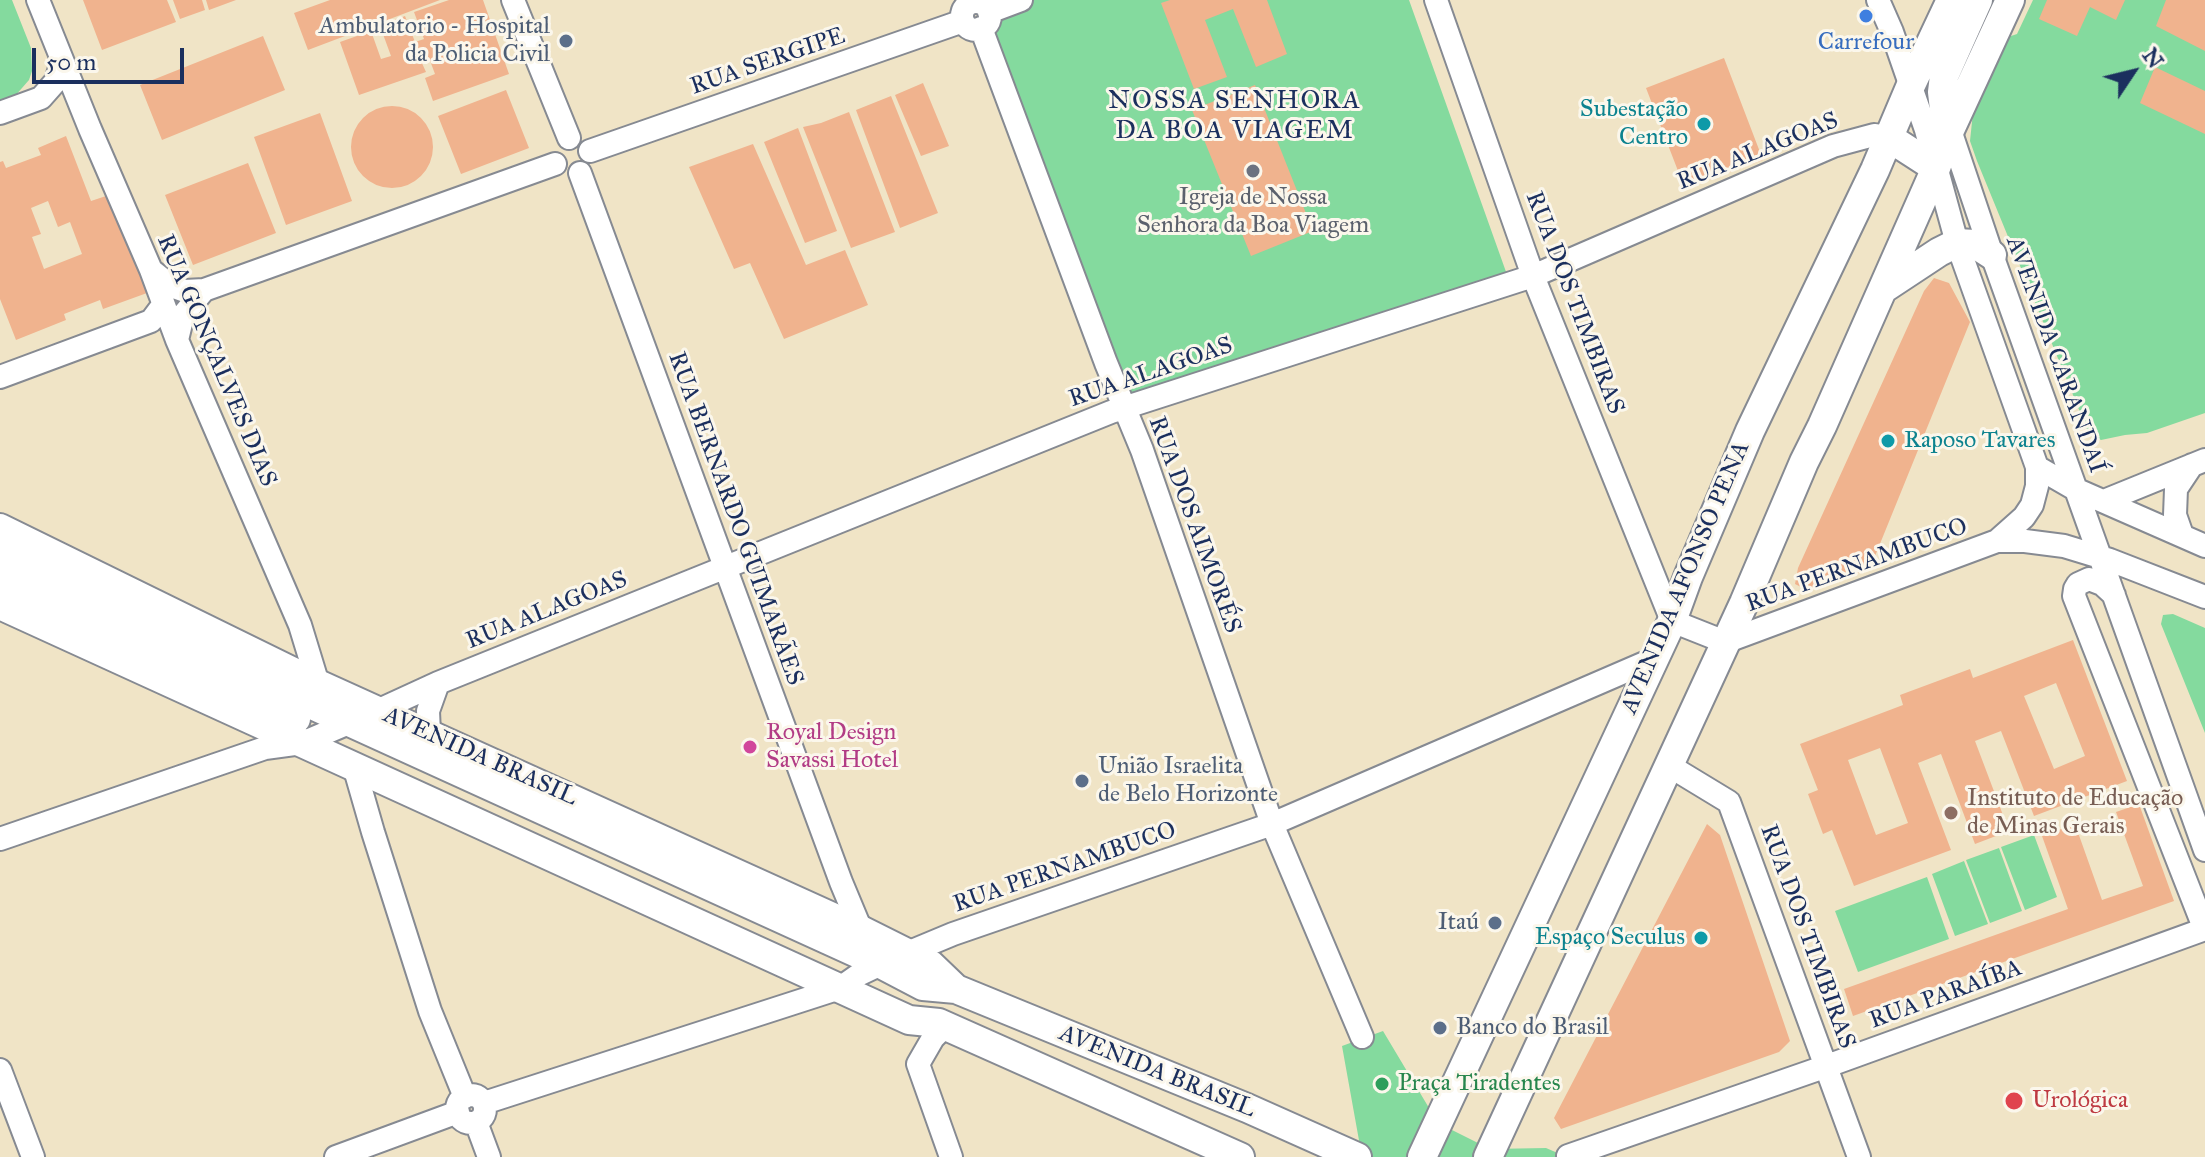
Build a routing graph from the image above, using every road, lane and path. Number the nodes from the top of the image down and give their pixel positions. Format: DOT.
graph roads {
  1 [pos="38,0"];
  2 [pos="513,0"];
  3 [pos="1021,0"];
  4 [pos="1436,0"];
  5 [pos="1878,0"];
  6 [pos="1951,0"];
  7 [pos="1978,0"];
  8 [pos="2010,0"];
  9 [pos="975,13"];
  10 [pos="62,62"];
  11 [pos="1911,85"];
  12 [pos="0,113"];
  13 [pos="1950,130"];
  14 [pos="1888,137"];
  15 [pos="569,138"];
  16 [pos="590,151"];
  17 [pos="555,164"];
  18 [pos="1936,168"];
  19 [pos="580,173"];
  20 [pos="1957,243"];
  21 [pos="1992,255"];
  22 [pos="151,270"];
  23 [pos="1533,276"];
  24 [pos="204,290"];
  25 [pos="1883,290"];
  26 [pos="163,305"];
  27 [pos="177,340"];
  28 [pos="0,377"];
  29 [pos="1124,408"];
  30 [pos="2198,463"];
  31 [pos="2037,467"];
  32 [pos="2075,489"];
  33 [pos="2104,501"];
  34 [pos="0,528"];
  35 [pos="2182,535"];
  36 [pos="1997,541"];
  37 [pos="2205,546"];
  38 [pos="0,557"];
  39 [pos="2102,558"];
  40 [pos="725,567"];
  41 [pos="0,579"];
  42 [pos="2114,595"];
  43 [pos="2205,597"];
  44 [pos="0,605"];
  45 [pos="1672,621"];
  46 [pos="1725,642"];
  47 [pos="1654,659"];
  48 [pos="438,683"];
  49 [pos="377,711"];
  50 [pos="307,721"];
  51 [pos="429,733"];
  52 [pos="1668,765"];
  53 [pos="354,766"];
  54 [pos="1272,824"];
  55 [pos="0,839"];
  56 [pos="2205,850"];
  57 [pos="841,882"];
  58 [pos="815,909"];
  59 [pos="2205,929"];
  60 [pos="861,930"];
  61 [pos="2182,937"];
  62 [pos="2205,944"];
  63 [pos="923,969"];
  64 [pos="860,975"];
  65 [pos="942,1025"];
  66 [pos="1362,1037"];
  67 [pos="1827,1066"];
  68 [pos="0,1070"];
  69 [pos="471,1108"];
  70 [pos="1568,1156"];
  71 [pos="33,1157"];
  72 [pos="336,1157"];
  73 [pos="489,1157"];
  74 [pos="951,1157"];
  75 [pos="1240,1157"];
  76 [pos="1357,1157"];
  77 [pos="1422,1157"];
  78 [pos="1488,1157"];
  79 [pos="1859,1157"];
  1 -- 10 [label="street, RUA GONÇALVES DIAS"];
  2 -- 15 [label="street"];
  3 -- 9 [label="street, RUA SERGIPE"];
  4 -- 23 [label="street, RUA DOS TIMBIRAS"];
  5 -- 11 [label="street"];
  6 -- 11 [label="main road, AVENIDA AFONSO PENA"];
  7 -- 13 [label="main road"];
  8 -- 13 [label="main road"];
  9 -- 16 [label="street, RUA SERGIPE"];
  9 -- 29 [label="street, RUA DOS AIMORÉS"];
  10 -- 12 [label="street"];
  10 -- 22 [label="street, RUA GONÇALVES DIAS"];
  11 -- 14 [label="main road, AVENIDA AFONSO PENA"];
  11 -- 18 [label="street"];
  13 -- 18 [label="main road"];
  13 -- 21 [label="street, AVENIDA CARANDAÍ"];
  14 -- 18 [label="main road"];
  14 -- 23 [label="street, RUA ALAGOAS"];
  14 -- 45 [label="main road, AVENIDA AFONSO PENA"];
  15 -- 16 [label="street"];
  15 -- 17 [label="street"];
  16 -- 19 [label="street"];
  17 -- 19 [label="street"];
  17 -- 24 [label="street"];
  18 -- 20 [label="street"];
  18 -- 25 [label="main road"];
  19 -- 40 [label="street, RUA BERNARDO GUIMARÃES"];
  20 -- 21 [label="main road"];
  20 -- 25 [label="main road"];
  20 -- 31 [label="street"];
  21 -- 32 [label="street, AVENIDA CARANDAÍ"];
  22 -- 24 [label="street"];
  22 -- 26 [label="street, RUA GONÇALVES DIAS"];
  23 -- 29 [label="street, RUA ALAGOAS"];
  23 -- 45 [label="street, RUA DOS TIMBIRAS"];
  24 -- 27 [label="street"];
  25 -- 46 [label="main road"];
  26 -- 27 [label="street, RUA GONÇALVES DIAS"];
  26 -- 28 [label="street"];
  27 -- 50 [label="street, RUA GONÇALVES DIAS"];
  29 -- 40 [label="street, RUA ALAGOAS"];
  29 -- 54 [label="street, RUA DOS AIMORÉS"];
  30 -- 33 [label="street"];
  30 -- 35 [label="street"];
  31 -- 32 [label="street"];
  31 -- 36 [label="street"];
  32 -- 33 [label="street"];
  32 -- 39 [label="street, AVENIDA CARANDAÍ"];
  33 -- 35 [label="street"];
  34 -- 50 [label="main road, AVENIDA BRASIL"];
  35 -- 37 [label="street"];
  36 -- 39 [label="street, RUA PERNAMBUCO"];
  36 -- 46 [label="street, RUA PERNAMBUCO"];
  38 -- 50 [label="main road, AVENIDA BRASIL"];
  39 -- 42 [label="street, AVENIDA CARANDAÍ"];
  39 -- 43 [label="street, RUA PERNAMBUCO"];
  40 -- 48 [label="street, RUA ALAGOAS"];
  40 -- 57 [label="street, RUA BERNARDO GUIMARÃES"];
  41 -- 50 [label="main road, AVENIDA BRASIL"];
  42 -- 56 [label="street, AVENIDA CARANDAÍ"];
  42 -- 59 [label="street"];
  44 -- 50 [label="main road, AVENIDA BRASIL"];
  45 -- 46 [label="street, RUA PERNAMBUCO"];
  45 -- 47 [label="main road, AVENIDA AFONSO PENA"];
  46 -- 52 [label="main road"];
  47 -- 54 [label="street, RUA PERNAMBUCO"];
  47 -- 77 [label="main road, AVENIDA AFONSO PENA"];
  48 -- 49 [label="street, RUA ALAGOAS"];
  48 -- 51 [label="street"];
  49 -- 50 [label="main road, AVENIDA BRASIL"];
  49 -- 50 [label="street, RUA ALAGOAS"];
  49 -- 51 [label="main road, AVENIDA BRASIL"];
  50 -- 53 [label="main road, AVENIDA BRASIL"];
  50 -- 55 [label="street, RUA ALAGOAS"];
  50 -- 64 [label="main road, AVENIDA BRASIL"];
  51 -- 58 [label="main road, AVENIDA BRASIL"];
  52 -- 67 [label="street, RUA DOS TIMBIRAS"];
  52 -- 78 [label="main road"];
  53 -- 64 [label="main road, AVENIDA BRASIL"];
  53 -- 69 [label="street"];
  54 -- 63 [label="street, RUA PERNAMBUCO"];
  54 -- 66 [label="street, RUA DOS AIMORÉS"];
  57 -- 58 [label="street"];
  57 -- 60 [label="street, RUA BERNARDO GUIMARÃES"];
  58 -- 60 [label="main road, AVENIDA BRASIL"];
  59 -- 61 [label="street, RUA PARAÍBA"];
  60 -- 63 [label="main road, AVENIDA BRASIL"];
  61 -- 62 [label="street"];
  61 -- 67 [label="street, RUA PARAÍBA"];
  63 -- 64 [label="main road, AVENIDA BRASIL"];
  63 -- 64 [label="street, RUA PERNAMBUCO"];
  63 -- 65 [label="main road, AVENIDA BRASIL"];
  63 -- 76 [label="main road, AVENIDA BRASIL"];
  64 -- 65 [label="main road, AVENIDA BRASIL"];
  64 -- 69 [label="street, RUA PERNAMBUCO"];
  65 -- 74 [label="street"];
  65 -- 75 [label="main road, AVENIDA BRASIL"];
  67 -- 70 [label="street, RUA PARAÍBA"];
  67 -- 79 [label="street, RUA DOS TIMBIRAS"];
  68 -- 71 [label="street"];
  69 -- 72 [label="street, RUA PERNAMBUCO"];
  69 -- 73 [label="street"];
}
